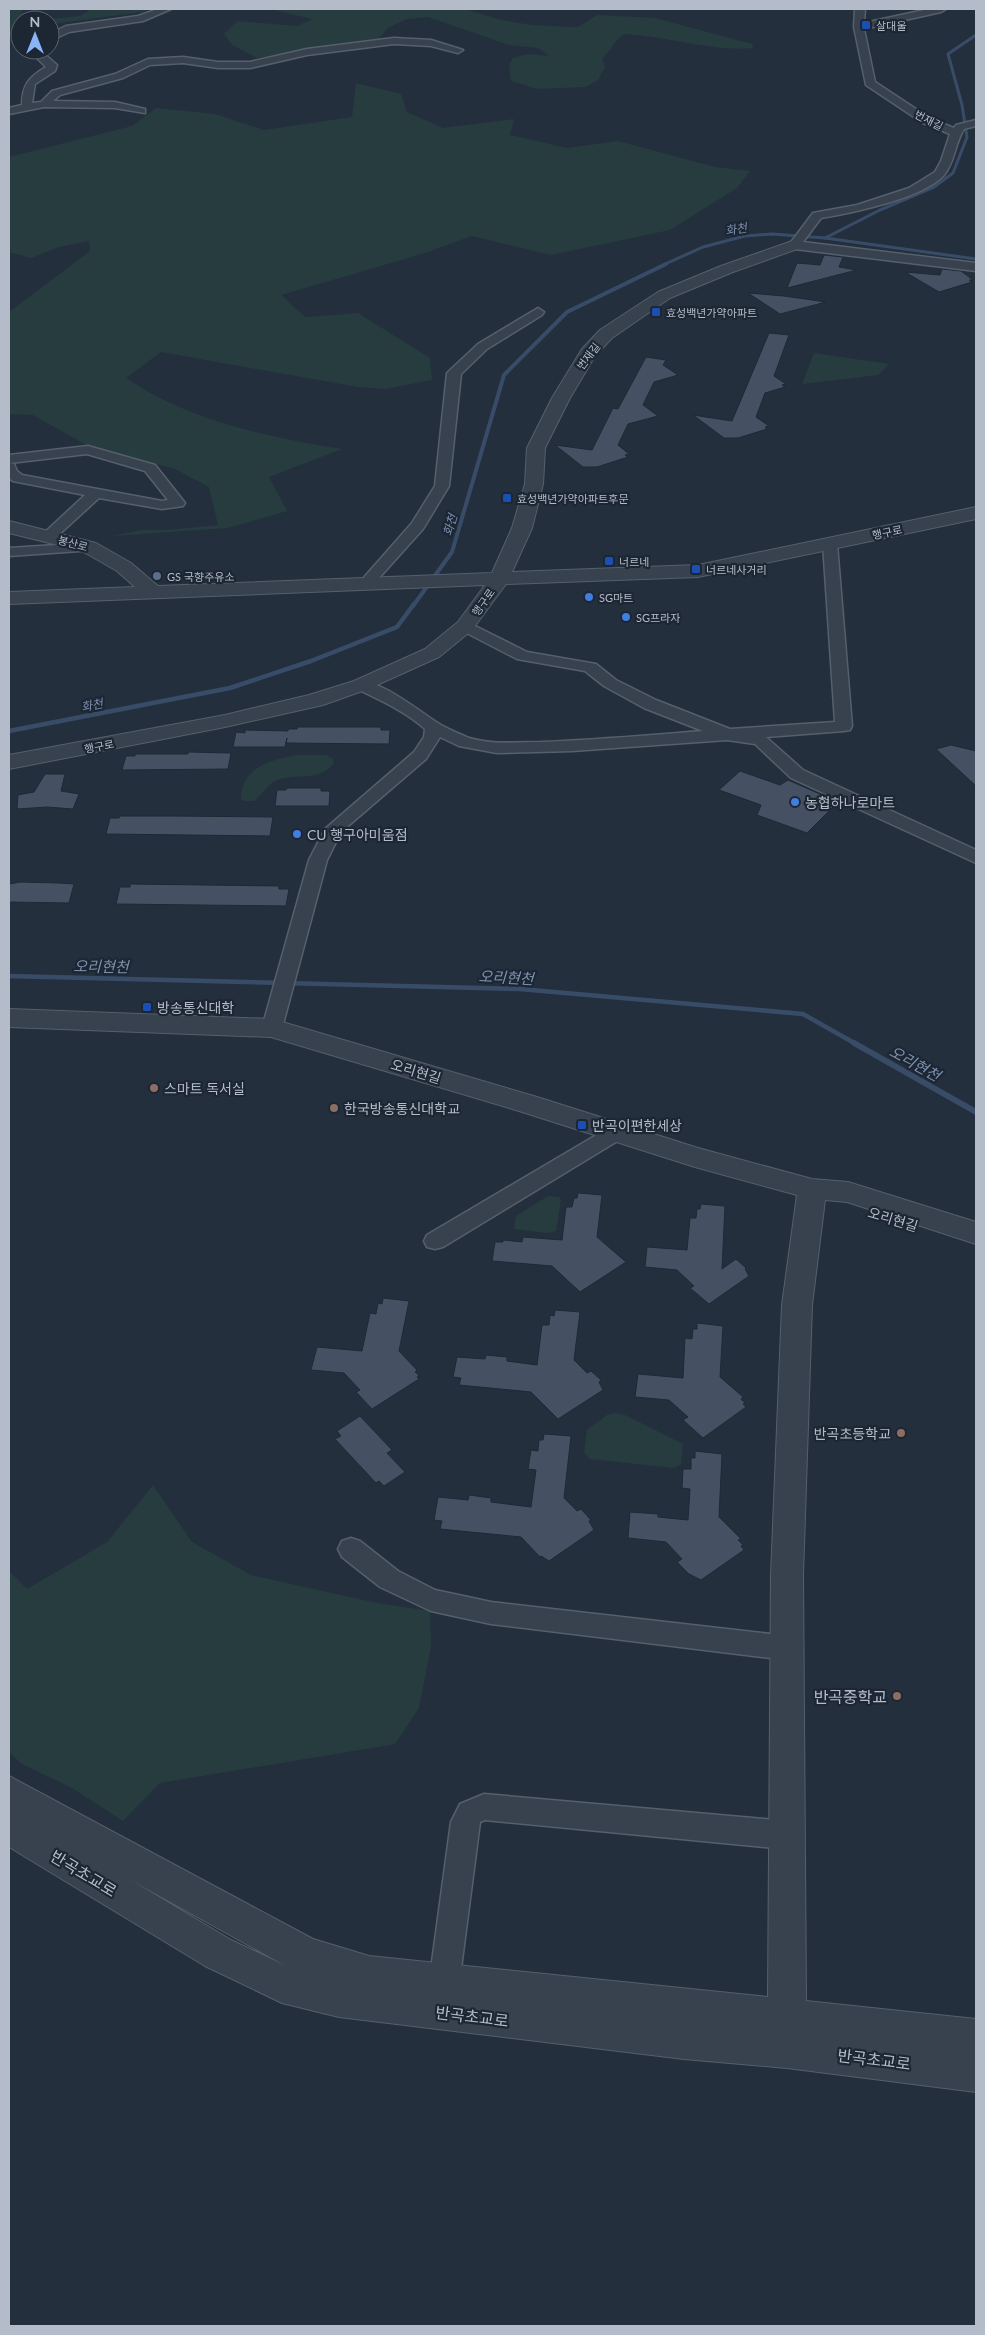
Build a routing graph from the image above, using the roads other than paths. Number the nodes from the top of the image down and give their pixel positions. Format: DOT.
graph roads {
  1 [pos="166,9"];
  2 [pos="860,9"];
  3 [pos="941,9"];
  4 [pos="859,27"];
  5 [pos="60,32"];
  6 [pos="458,50"];
  7 [pos="46,60"];
  8 [pos="44,104"];
  9 [pos="27,108"];
  10 [pos="9,111"];
  11 [pos="141,111"];
  12 [pos="976,123"];
  13 [pos="958,130"];
  14 [pos="796,244"];
  15 [pos="976,266"];
  16 [pos="538,312"];
  17 [pos="9,459"];
  18 [pos="9,467"];
  19 [pos="96,493"];
  20 [pos="976,513"];
  21 [pos="9,527"];
  22 [pos="48,537"];
  23 [pos="830,544"];
  24 [pos="89,547"];
  25 [pos="9,552"];
  26 [pos="500,578"];
  27 [pos="365,585"];
  28 [pos="154,593"];
  29 [pos="9,598"];
  30 [pos="465,626"];
  31 [pos="361,685"];
  32 [pos="434,728"];
  33 [pos="732,736"];
  34 [pos="9,762"];
  35 [pos="976,858"];
  36 [pos="9,1018"];
  37 [pos="273,1021"];
  38 [pos="617,1132"];
  39 [pos="812,1189"];
  40 [pos="976,1233"];
  41 [pos="435,1241"];
  42 [pos="976,1245"];
  43 [pos="351,1549"];
  44 [pos="787,1648"];
  45 [pos="9,1793"];
  46 [pos="9,1827"];
  47 [pos="786,1835"];
  48 [pos="444,1984"];
  49 [pos="787,2033"];
  50 [pos="976,2038"];
  51 [pos="976,2072"];
  1 -- 5 [label="street"];
  2 -- 4 [label="street, 번재길"];
  3 -- 4 [label="street"];
  4 -- 13 [label="street, 번재길"];
  6 -- 8 [label="street"];
  7 -- 9 [label="street"];
  8 -- 9 [label="street"];
  8 -- 11 [label="street"];
  9 -- 10 [label="street"];
  12 -- 13 [label="street"];
  13 -- 14 [label="street, 번재길"];
  14 -- 15 [label="street"];
  14 -- 26 [label="street, 번재길"];
  16 -- 27 [label="street"];
  17 -- 19 [label="street"];
  18 -- 19 [label="street"];
  19 -- 22 [label="street"];
  20 -- 23 [label="street, 행구로"];
  21 -- 22 [label="street, 봉산로"];
  22 -- 24 [label="street, 봉산로"];
  23 -- 26 [label="street, 행구로"];
  23 -- 33 [label="street"];
  24 -- 25 [label="street"];
  24 -- 28 [label="street, 봉산로"];
  26 -- 27 [label="street"];
  26 -- 30 [label="street, 행구로"];
  27 -- 28 [label="street"];
  28 -- 29 [label="street"];
  30 -- 31 [label="street, 행구로"];
  30 -- 33 [label="street"];
  31 -- 32 [label="street"];
  31 -- 34 [label="street, 행구로"];
  32 -- 33 [label="street"];
  32 -- 37 [label="street"];
  33 -- 35 [label="street"];
  36 -- 37 [label="street, 오리현길"];
  37 -- 38 [label="street, 오리현길"];
  38 -- 39 [label="street, 오리현길"];
  38 -- 41 [label="street"];
  39 -- 40 [label="street, 오리현길"];
  39 -- 42 [label="street, 오리현길"];
  39 -- 44 [label="street"];
  43 -- 44 [label="street"];
  44 -- 47 [label="street"];
  45 -- 48 [label="street, 반곡초교로"];
  46 -- 49 [label="street, 반곡초교로"];
  47 -- 48 [label="street"];
  47 -- 49 [label="street"];
  48 -- 49 [label="street, 반곡초교로"];
  49 -- 50 [label="street, 반곡초교로"];
  49 -- 51 [label="street, 반곡초교로"];
}
